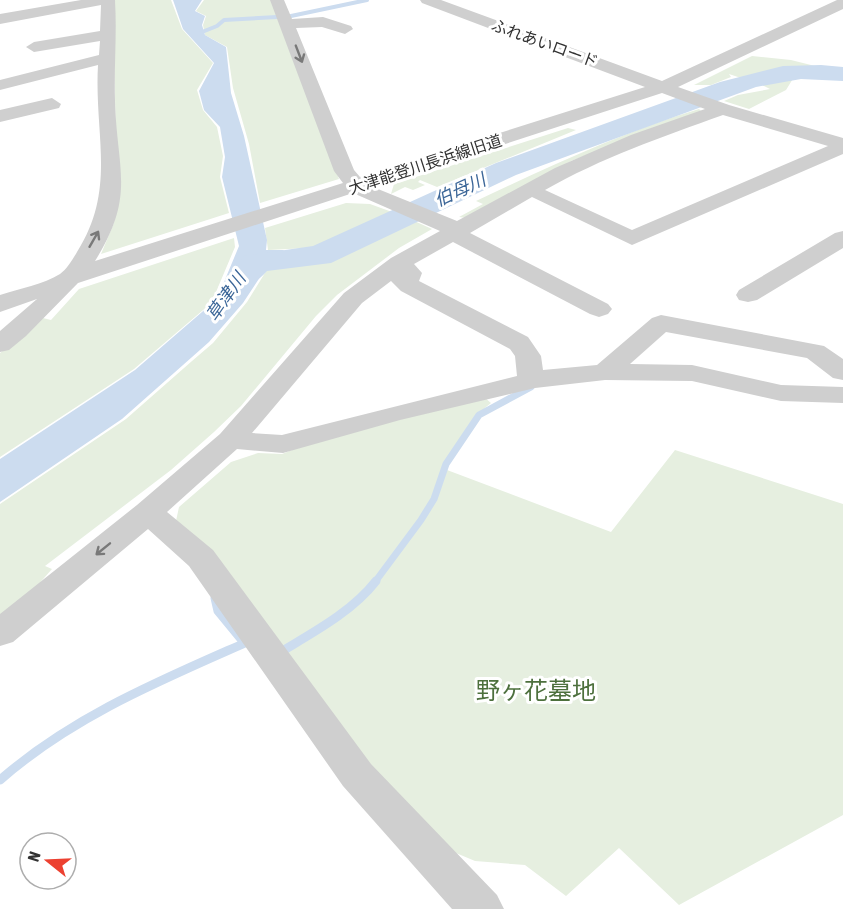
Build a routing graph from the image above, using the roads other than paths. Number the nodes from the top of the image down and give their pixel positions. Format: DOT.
graph roads {
  1 [pos="34,0"];
  2 [pos="277,0"];
  3 [pos="427,0"];
  4 [pos="843,3"];
  5 [pos="0,6"];
  6 [pos="108,13"];
  7 [pos="0,20"];
  8 [pos="287,24"];
  9 [pos="345,29"];
  10 [pos="22,34"];
  11 [pos="107,58"];
  12 [pos="3,81"];
  13 [pos="663,87"];
  14 [pos="52,104"];
  15 [pos="718,107"];
  16 [pos="0,116"];
  17 [pos="843,145"];
  18 [pos="356,186"];
  19 [pos="542,196"];
  20 [pos="448,226"];
  21 [pos="842,226"];
  22 [pos="399,263"];
  23 [pos="70,277"];
  24 [pos="748,295"];
  25 [pos="4,303"];
  26 [pos="599,309"];
  27 [pos="40,310"];
  28 [pos="0,344"];
  29 [pos="605,372"];
  30 [pos="843,372"];
  31 [pos="531,380"];
  32 [pos="843,395"];
  33 [pos="230,440"];
  34 [pos="148,512"];
  35 [pos="0,633"];
  36 [pos="481,909"];
  1 -- 5 [label="street"];
  2 -- 8 [label="street"];
  3 -- 13 [label="street, ふれあいロード"];
  4 -- 13 [label="street, 大津能登川長浜線旧道"];
  6 -- 7 [label="street"];
  6 -- 10 [label="street"];
  6 -- 10 [label="street"];
  6 -- 11 [label="street"];
  7 -- 10 [label="street"];
  8 -- 9 [label="street"];
  8 -- 18 [label="street, one-way"];
  11 -- 12 [label="street"];
  23 -- 11 [label="street, one-way"];
  13 -- 15 [label="street, ふれあいロード"];
  13 -- 18 [label="street, 大津能登川長浜線旧道"];
  14 -- 16 [label="street"];
  15 -- 17 [label="street, ふれあいロード"];
  15 -- 20 [label="street"];
  17 -- 19 [label="street"];
  18 -- 20 [label="street"];
  18 -- 23 [label="street, 大津能登川長浜線旧道"];
  20 -- 22 [label="street"];
  20 -- 26 [label="street"];
  21 -- 24 [label="street"];
  22 -- 31 [label="street"];
  22 -- 33 [label="street"];
  23 -- 25 [label="street, 大津能登川長浜線旧道"];
  23 -- 27 [label="street"];
  25 -- 27 [label="street"];
  27 -- 28 [label="street"];
  29 -- 30 [label="street"];
  29 -- 31 [label="street"];
  29 -- 32 [label="street"];
  31 -- 33 [label="street"];
  33 -- 34 [label="street"];
  34 -- 35 [label="street, one-way"];
  34 -- 36 [label="street"];
}
